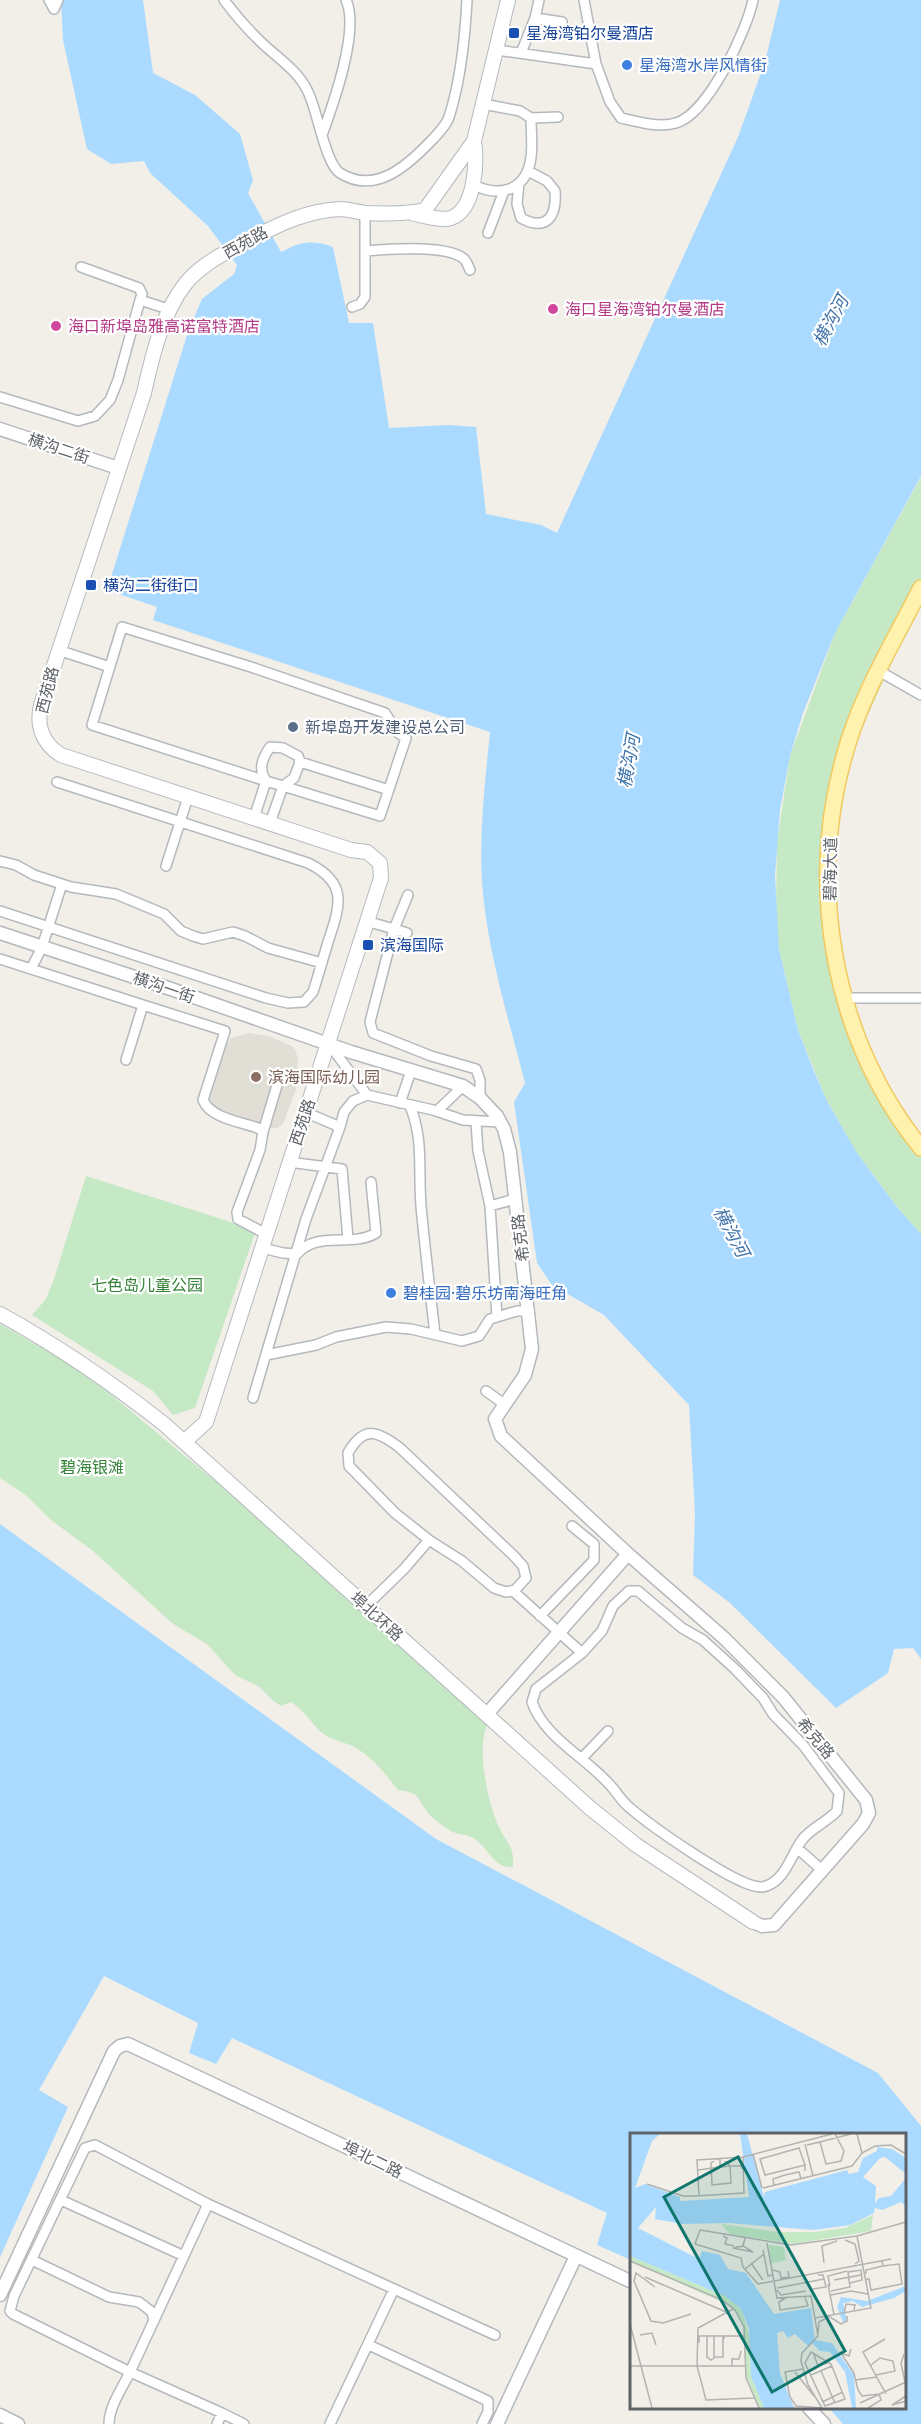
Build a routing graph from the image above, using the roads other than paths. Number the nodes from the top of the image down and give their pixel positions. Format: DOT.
graph roads {
  1 [pos="49,0"];
  2 [pos="58,0"];
  3 [pos="224,0"];
  4 [pos="346,0"];
  5 [pos="467,0"];
  6 [pos="508,0"];
  7 [pos="539,0"];
  8 [pos="584,0"];
  9 [pos="753,0"];
  10 [pos="535,18"];
  11 [pos="562,22"];
  12 [pos="497,50"];
  13 [pos="521,53"];
  14 [pos="596,64"];
  15 [pos="483,104"];
  16 [pos="558,117"];
  17 [pos="531,118"];
  18 [pos="322,135"];
  19 [pos="474,141"];
  20 [pos="528,171"];
  21 [pos="519,183"];
  22 [pos="472,184"];
  23 [pos="504,191"];
  24 [pos="365,213"];
  25 [pos="409,213"];
  26 [pos="488,233"];
  27 [pos="366,251"];
  28 [pos="81,267"];
  29 [pos="470,270"];
  30 [pos="140,300"];
  31 [pos="352,307"];
  32 [pos="171,310"];
  33 [pos="0,397"];
  34 [pos="0,429"];
  35 [pos="118,468"];
  36 [pos="921,588"];
  37 [pos="921,600"];
  38 [pos="58,650"];
  39 [pos="110,668"];
  40 [pos="881,673"];
  41 [pos="921,695"];
  42 [pos="300,762"];
  43 [pos="266,781"];
  44 [pos="57,782"];
  45 [pos="283,786"];
  46 [pos="389,790"];
  47 [pos="188,797"];
  48 [pos="254,818"];
  49 [pos="180,821"];
  50 [pos="270,823"];
  51 [pos="0,861"];
  52 [pos="166,866"];
  53 [pos="62,884"];
  54 [pos="408,895"];
  55 [pos="0,911"];
  56 [pos="366,921"];
  57 [pos="49,927"];
  58 [pos="394,929"];
  59 [pos="0,933"];
  60 [pos="407,933"];
  61 [pos="42,947"];
  62 [pos="0,958"];
  63 [pos="322,963"];
  64 [pos="31,969"];
  65 [pos="850,998"];
  66 [pos="921,998"];
  67 [pos="143,1005"];
  68 [pos="328,1043"];
  69 [pos="126,1060"];
  70 [pos="411,1071"];
  71 [pos="278,1082"];
  72 [pos="463,1086"];
  73 [pos="367,1095"];
  74 [pos="480,1098"];
  75 [pos="405,1104"];
  76 [pos="436,1111"];
  77 [pos="305,1112"];
  78 [pos="476,1122"];
  79 [pos="500,1122"];
  80 [pos="340,1126"];
  81 [pos="263,1132"];
  82 [pos="921,1139"];
  83 [pos="921,1148"];
  84 [pos="289,1162"];
  85 [pos="326,1165"];
  86 [pos="371,1182"];
  87 [pos="515,1199"];
  88 [pos="490,1206"];
  89 [pos="266,1234"];
  90 [pos="348,1239"];
  91 [pos="262,1248"];
  92 [pos="297,1254"];
  93 [pos="529,1311"];
  94 [pos="0,1314"];
  95 [pos="497,1317"];
  96 [pos="435,1334"];
  97 [pos="266,1355"];
  98 [pos="486,1391"];
  99 [pos="253,1398"];
  100 [pos="504,1404"];
  101 [pos="184,1442"];
  102 [pos="572,1526"];
  103 [pos="429,1540"];
  104 [pos="628,1554"];
  105 [pos="513,1591"];
  106 [pos="366,1606"];
  107 [pos="540,1616"];
  108 [pos="558,1632"];
  109 [pos="582,1653"];
  110 [pos="487,1714"];
  111 [pos="608,1731"];
  112 [pos="582,1758"];
  113 [pos="797,1848"];
  114 [pos="822,1870"];
  115 [pos="753,1922"];
  116 [pos="61,2200"];
  117 [pos="208,2204"];
  118 [pos="184,2256"];
  119 [pos="576,2256"];
  120 [pos="32,2260"];
  121 [pos="630,2281"];
  122 [pos="394,2289"];
  123 [pos="0,2295"];
  124 [pos="154,2321"];
  125 [pos="495,2334"];
  126 [pos="369,2345"];
  127 [pos="130,2372"];
  128 [pos="810,2409"];
  129 [pos="222,2413"];
  130 [pos="0,2415"];
  131 [pos="18,2424"];
  132 [pos="109,2424"];
  133 [pos="217,2424"];
  134 [pos="244,2424"];
  135 [pos="330,2424"];
  136 [pos="482,2424"];
  137 [pos="497,2424"];
  138 [pos="824,2424"];
  1 -- 2 [label="street"];
  3 -- 18 [label="street"];
  4 -- 18 [label="street"];
  5 -- 18 [label="street"];
  6 -- 12 [label="main road"];
  7 -- 10 [label="street"];
  8 -- 14 [label="street"];
  9 -- 14 [label="street"];
  10 -- 11 [label="street"];
  10 -- 13 [label="street"];
  12 -- 13 [label="street"];
  12 -- 15 [label="main road"];
  13 -- 14 [label="street"];
  15 -- 17 [label="street"];
  15 -- 19 [label="main road"];
  16 -- 17 [label="street"];
  17 -- 20 [label="street"];
  19 -- 22 [label="main road, 西苑路"];
  19 -- 25 [label="main road"];
  20 -- 21 [label="street"];
  20 -- 21 [label="street"];
  21 -- 23 [label="street"];
  22 -- 23 [label="street"];
  22 -- 25 [label="main road, 西苑路"];
  23 -- 26 [label="street"];
  24 -- 25 [label="main road, 西苑路"];
  24 -- 27 [label="street"];
  24 -- 32 [label="main road, 西苑路"];
  27 -- 29 [label="street"];
  27 -- 31 [label="street"];
  28 -- 30 [label="street"];
  30 -- 32 [label="street"];
  30 -- 33 [label="street"];
  32 -- 35 [label="main road, 西苑路"];
  34 -- 35 [label="street, 横沟二街"];
  35 -- 38 [label="main road, 西苑路"];
  36 -- 40 [label="main road, 碧海大道"];
  37 -- 40 [label="main road, 碧海大道"];
  38 -- 39 [label="street"];
  38 -- 47 [label="main road, 西苑路"];
  39 -- 43 [label="street"];
  39 -- 46 [label="street"];
  40 -- 41 [label="street"];
  40 -- 65 [label="main road, 碧海大道"];
  40 -- 83 [label="main road, 碧海大道"];
  42 -- 43 [label="street"];
  42 -- 45 [label="street"];
  42 -- 46 [label="street"];
  43 -- 45 [label="street"];
  43 -- 48 [label="street"];
  44 -- 49 [label="street"];
  45 -- 46 [label="street"];
  45 -- 50 [label="street"];
  47 -- 48 [label="main road, 西苑路"];
  47 -- 49 [label="street"];
  48 -- 50 [label="main road, 西苑路"];
  49 -- 52 [label="street"];
  49 -- 63 [label="street"];
  50 -- 56 [label="main road, 西苑路"];
  51 -- 53 [label="street"];
  53 -- 57 [label="street"];
  53 -- 63 [label="street"];
  54 -- 58 [label="street"];
  55 -- 57 [label="street"];
  56 -- 58 [label="street"];
  56 -- 68 [label="main road, 西苑路"];
  57 -- 61 [label="street"];
  57 -- 63 [label="street"];
  58 -- 60 [label="street"];
  58 -- 74 [label="street"];
  59 -- 61 [label="street, 横沟一街"];
  61 -- 64 [label="street"];
  61 -- 68 [label="street, 横沟一街"];
  62 -- 64 [label="street"];
  64 -- 67 [label="street"];
  65 -- 66 [label="street"];
  65 -- 82 [label="main road, 碧海大道"];
  67 -- 69 [label="street"];
  67 -- 81 [label="street"];
  68 -- 70 [label="street, 希克路"];
  68 -- 73 [label="street"];
  68 -- 77 [label="main road, 西苑路"];
  70 -- 72 [label="street, 希克路"];
  70 -- 75 [label="street"];
  71 -- 81 [label="street"];
  72 -- 74 [label="street, 希克路"];
  72 -- 76 [label="street"];
  73 -- 75 [label="street"];
  73 -- 80 [label="street"];
  74 -- 79 [label="street, 希克路"];
  75 -- 76 [label="street"];
  75 -- 96 [label="street"];
  76 -- 78 [label="street"];
  77 -- 80 [label="street"];
  77 -- 84 [label="main road, 西苑路"];
  78 -- 79 [label="street"];
  78 -- 88 [label="street"];
  79 -- 87 [label="street, 希克路"];
  80 -- 85 [label="street"];
  81 -- 89 [label="street"];
  84 -- 85 [label="street"];
  84 -- 89 [label="main road, 西苑路"];
  85 -- 90 [label="street"];
  85 -- 92 [label="street"];
  86 -- 90 [label="street"];
  87 -- 88 [label="street"];
  87 -- 93 [label="street, 希克路"];
  88 -- 95 [label="street"];
  89 -- 91 [label="main road, 西苑路"];
  90 -- 92 [label="street"];
  91 -- 92 [label="street"];
  91 -- 101 [label="main road, 西苑路"];
  92 -- 97 [label="street"];
  93 -- 95 [label="street"];
  93 -- 100 [label="street, 希克路"];
  94 -- 101 [label="main road, 埠北环路"];
  95 -- 96 [label="street"];
  96 -- 97 [label="street"];
  97 -- 99 [label="street"];
  98 -- 100 [label="street"];
  100 -- 104 [label="street, 希克路"];
  101 -- 106 [label="main road, 埠北环路"];
  102 -- 107 [label="street"];
  103 -- 105 [label="street"];
  103 -- 105 [label="street"];
  103 -- 106 [label="street"];
  104 -- 108 [label="street"];
  104 -- 114 [label="street, 希克路"];
  105 -- 107 [label="street"];
  106 -- 110 [label="main road, 埠北环路"];
  107 -- 108 [label="street"];
  108 -- 109 [label="street"];
  108 -- 110 [label="street"];
  109 -- 112 [label="street"];
  109 -- 113 [label="street"];
  110 -- 115 [label="main road, 埠北环路"];
  111 -- 112 [label="street"];
  112 -- 113 [label="street"];
  113 -- 114 [label="street"];
  114 -- 115 [label="street, 希克路"];
  116 -- 117 [label="street"];
  116 -- 118 [label="street"];
  116 -- 120 [label="street"];
  117 -- 118 [label="street"];
  117 -- 122 [label="street"];
  118 -- 124 [label="street"];
  119 -- 121 [label="street, 埠北二路"];
  119 -- 123 [label="street, 埠北二路"];
  119 -- 137 [label="street"];
  120 -- 124 [label="street"];
  120 -- 127 [label="street"];
  122 -- 125 [label="street"];
  122 -- 126 [label="street"];
  124 -- 127 [label="street"];
  126 -- 135 [label="street"];
  126 -- 136 [label="street"];
  127 -- 129 [label="street"];
  127 -- 132 [label="street"];
  128 -- 138 [label="street"];
  129 -- 133 [label="street"];
  129 -- 134 [label="street"];
  130 -- 131 [label="street"];
}
